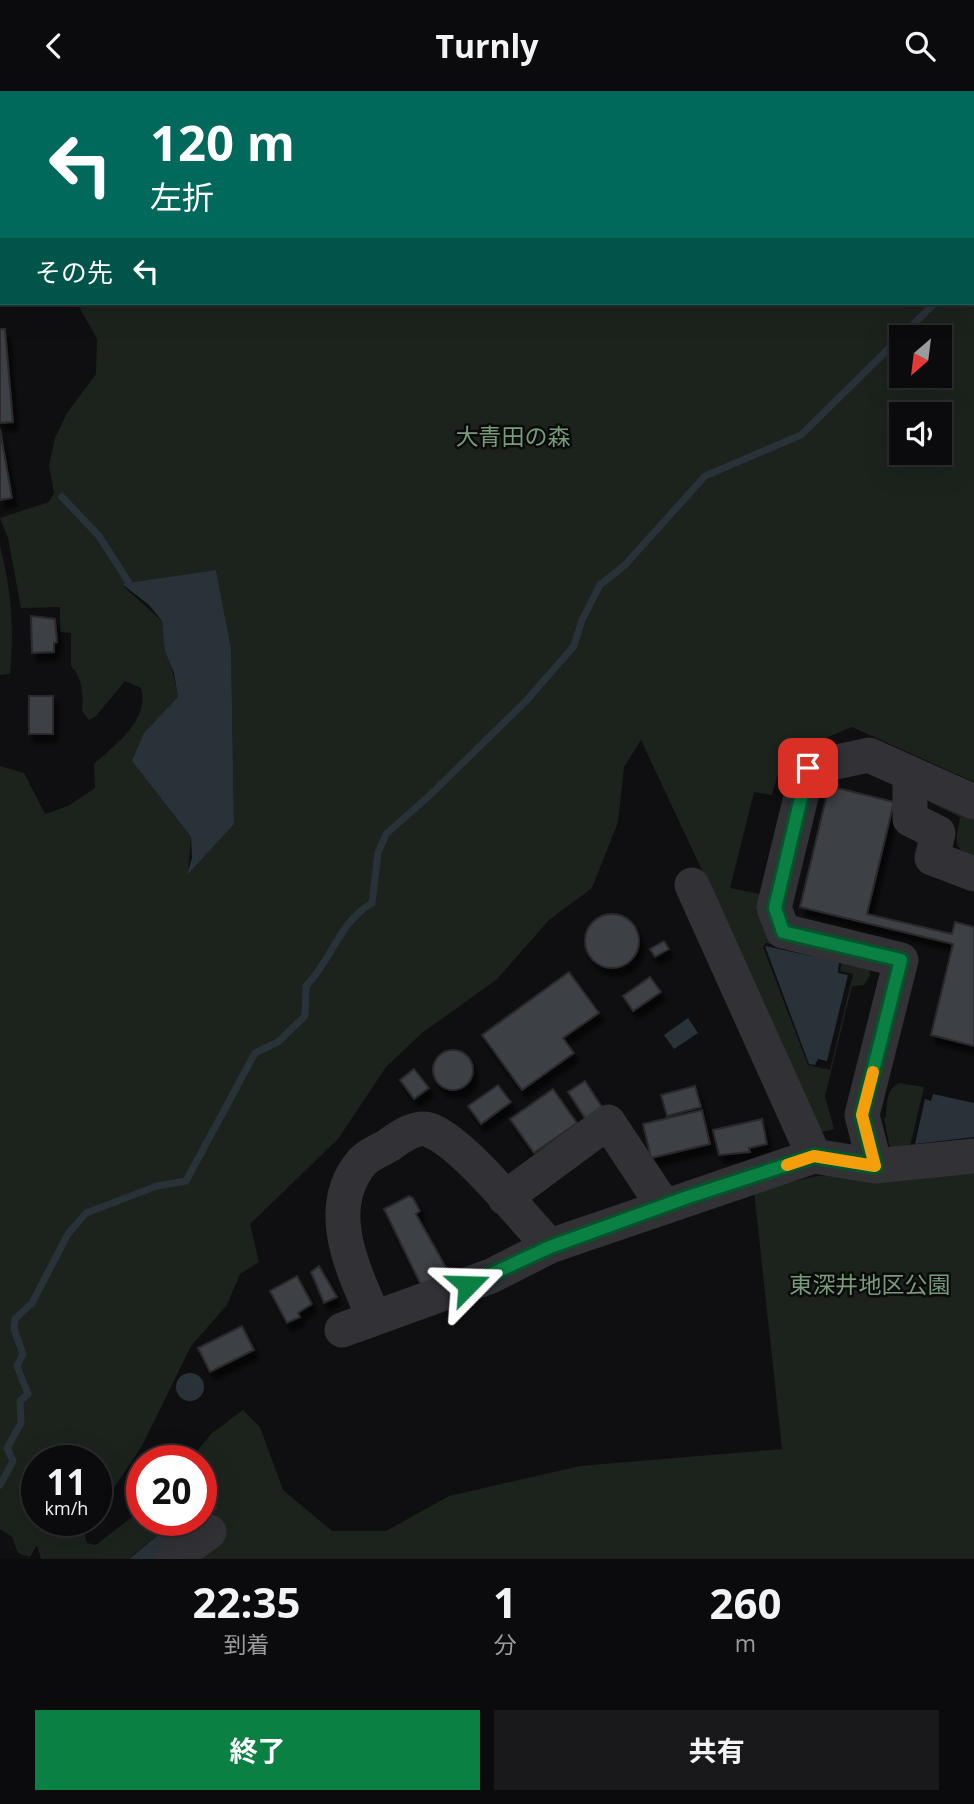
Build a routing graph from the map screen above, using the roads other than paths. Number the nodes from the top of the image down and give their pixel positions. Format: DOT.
graph roads {
  1 [pos="911,774"];
  2 [pos="974,802"];
  3 [pos="974,874"];
  4 [pos="692,885"];
  5 [pos="814,1156"];
  6 [pos="974,1156"];
  7 [pos="875,1166"];
  8 [pos="505,1198"];
  9 [pos="663,1206"];
  10 [pos="550,1247"];
  11 [pos="204,1536"];
  12 [pos="172,1559"];
  1 -- 2 [label="street"];
  1 -- 3 [label="street"];
  1 -- 7 [label="street"];
  4 -- 5 [label="street"];
  5 -- 7 [label="street"];
  5 -- 9 [label="street"];
  6 -- 7 [label="street"];
  8 -- 9 [label="street"];
  8 -- 10 [label="street"];
  8 -- 10 [label="street"];
  9 -- 10 [label="street"];
  11 -- 12 [label="street"];
}
